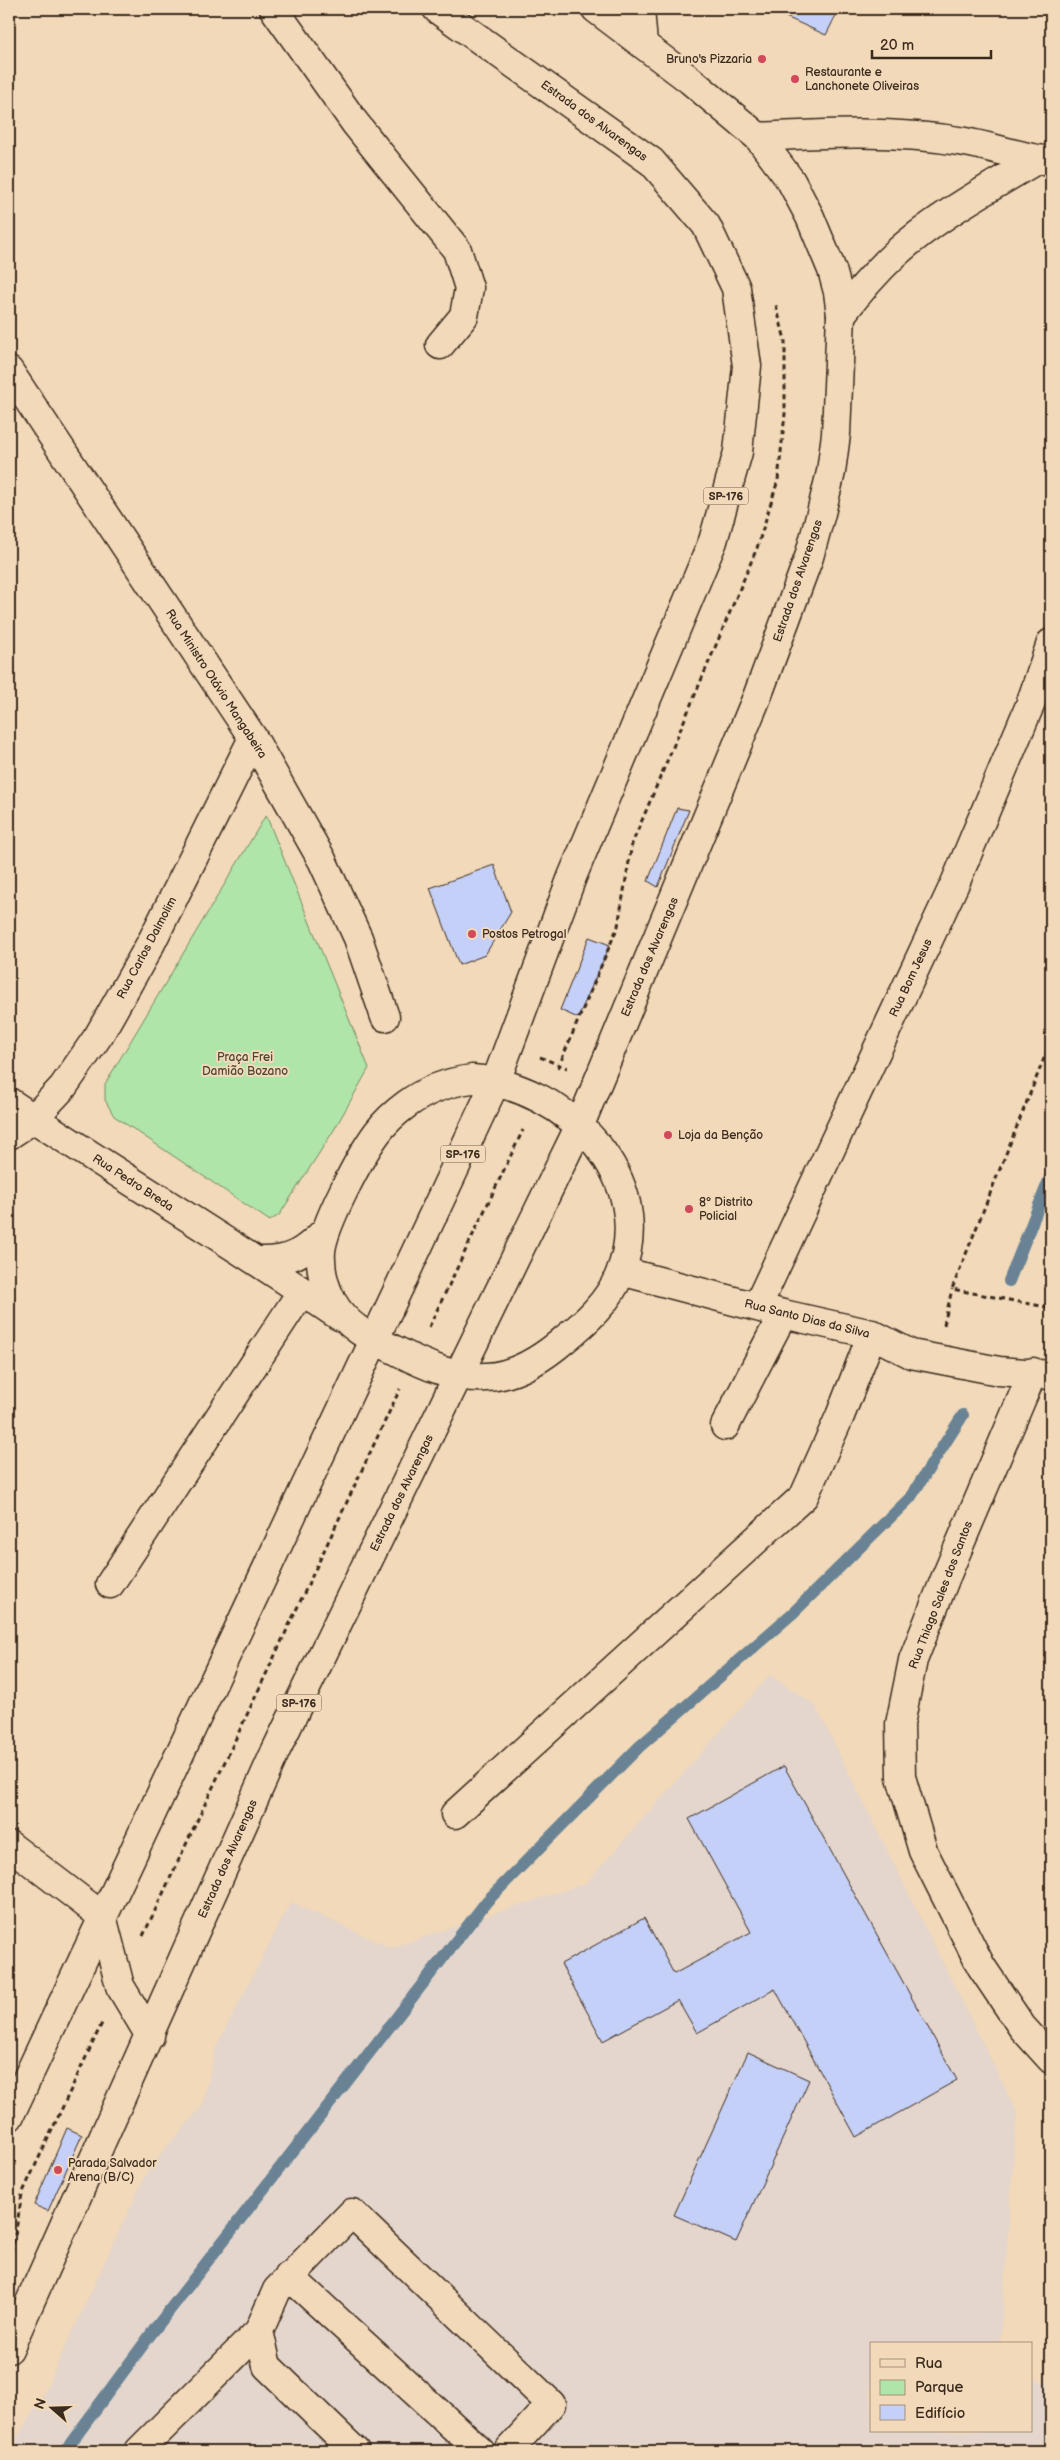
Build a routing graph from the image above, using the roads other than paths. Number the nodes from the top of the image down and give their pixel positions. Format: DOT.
graph roads {
  1 [pos="274,9"];
  2 [pos="437,9"];
  3 [pos="596,9"];
  4 [pos="640,9"];
  5 [pos="643,44"];
  6 [pos="758,137"];
  7 [pos="1044,161"];
  8 [pos="841,315"];
  9 [pos="440,345"];
  10 [pos="9,371"];
  11 [pos="1051,643"];
  12 [pos="254,738"];
  13 [pos="385,1017"];
  14 [pos="496,1081"];
  15 [pos="9,1102"];
  16 [pos="33,1119"];
  17 [pos="580,1125"];
  18 [pos="9,1135"];
  19 [pos="326,1230"];
  20 [pos="259,1262"];
  21 [pos="621,1271"];
  22 [pos="302,1291"];
  23 [pos="757,1307"];
  24 [pos="783,1314"];
  25 [pos="346,1321"];
  26 [pos="872,1334"];
  27 [pos="374,1340"];
  28 [pos="1042,1374"];
  29 [pos="460,1375"];
  30 [pos="724,1426"];
  31 [pos="110,1584"];
  32 [pos="455,1814"];
  33 [pos="9,1845"];
  34 [pos="102,1916"];
  35 [pos="150,2036"];
  36 [pos="1051,2059"];
  37 [pos="9,2116"];
  38 [pos="290,2276"];
  39 [pos="259,2331"];
  40 [pos="9,2349"];
  41 [pos="140,2451"];
  42 [pos="355,2451"];
  43 [pos="480,2451"];
  44 [pos="508,2451"];
  1 -- 9 [label="street"];
  2 -- 14 [label="street, Estrada dos Alvarengas / SP-176"];
  3 -- 5 [label="street, Estrada dos Alvarengas / SP-176"];
  4 -- 5 [label="street"];
  5 -- 6 [label="street, Estrada dos Alvarengas / SP-176"];
  6 -- 7 [label="street"];
  6 -- 8 [label="street, Estrada dos Alvarengas / SP-176"];
  7 -- 8 [label="street"];
  8 -- 17 [label="street, Estrada dos Alvarengas / SP-176"];
  10 -- 12 [label="street, Rua Ministro Otávio Mangabeira"];
  11 -- 23 [label="street, Rua Bom Jesus"];
  12 -- 13 [label="street, Rua Ministro Otávio Mangabeira"];
  12 -- 16 [label="street, Rua Carlos Dalmolim"];
  14 -- 17 [label="street"];
  14 -- 19 [label="street"];
  14 -- 27 [label="street, Estrada dos Alvarengas / SP-176"];
  15 -- 16 [label="street, Rua Pedro Breda"];
  16 -- 18 [label="street, Rua Carlos Dalmolim"];
  16 -- 20 [label="street, Rua Pedro Breda"];
  17 -- 21 [label="street"];
  17 -- 29 [label="street, Estrada dos Alvarengas / SP-176"];
  19 -- 20 [label="street"];
  19 -- 25 [label="street"];
  20 -- 22 [label="street, Rua Pedro Breda"];
  21 -- 23 [label="street, Rua Santo Dias da Silva"];
  21 -- 29 [label="street"];
  22 -- 25 [label="street, Rua Pedro Breda"];
  22 -- 31 [label="street"];
  23 -- 24 [label="street, Rua Santo Dias da Silva"];
  24 -- 26 [label="street, Rua Santo Dias da Silva"];
  24 -- 30 [label="street"];
  25 -- 27 [label="street"];
  26 -- 28 [label="street, Rua Santo Dias da Silva"];
  26 -- 32 [label="street"];
  27 -- 29 [label="street"];
  27 -- 34 [label="street, Estrada dos Alvarengas / SP-176"];
  28 -- 36 [label="street, Rua Thiago Sales dos Santos"];
  29 -- 35 [label="street, Estrada dos Alvarengas / SP-176"];
  33 -- 34 [label="street"];
  34 -- 35 [label="street"];
  34 -- 37 [label="street, Estrada dos Alvarengas / SP-176"];
  35 -- 40 [label="street, Estrada dos Alvarengas / SP-176"];
  38 -- 39 [label="street"];
  38 -- 43 [label="street"];
  38 -- 44 [label="street"];
  39 -- 41 [label="street"];
  39 -- 42 [label="street"];
}
